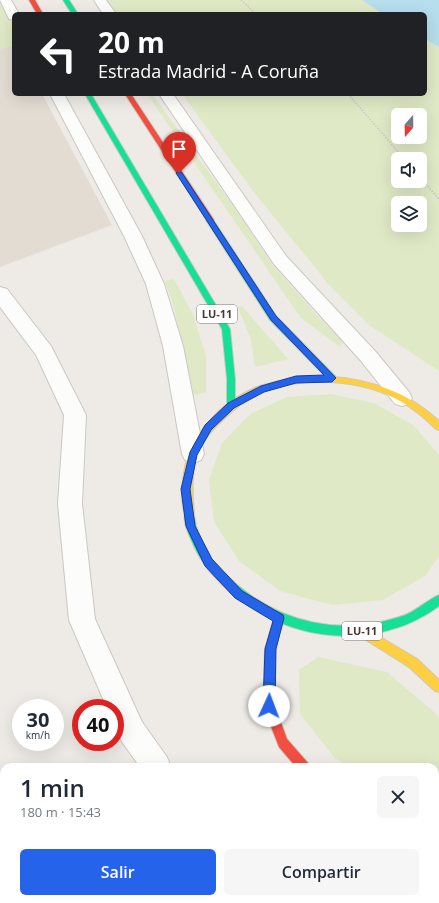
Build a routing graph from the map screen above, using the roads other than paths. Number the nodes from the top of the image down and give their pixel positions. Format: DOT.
graph roads {
  1 [pos="5,0"];
  2 [pos="32,0"];
  3 [pos="66,0"];
  4 [pos="100,0"];
  5 [pos="12,12"];
  6 [pos="39,12"];
  7 [pos="75,12"];
  8 [pos="109,12"];
  9 [pos="58,96"];
  10 [pos="89,96"];
  11 [pos="129,96"];
  12 [pos="167,96"];
  13 [pos="0,294"];
  14 [pos="332,378"];
  15 [pos="402,398"];
  16 [pos="231,406"];
  17 [pos="439,426"];
  18 [pos="193,454"];
  19 [pos="439,600"];
  20 [pos="279,618"];
  21 [pos="362,631"];
  22 [pos="439,688"];
  23 [pos="154,763"];
  24 [pos="300,763"];
  1 -- 5 [label="street"];
  2 -- 6 [label="main road"];
  3 -- 7 [label="main road"];
  4 -- 8 [label="street"];
  9 -- 18 [label="street"];
  10 -- 16 [label="main road, LU-11"];
  11 -- 14 [label="main road"];
  12 -- 15 [label="street"];
  13 -- 23 [label="street"];
  14 -- 15 [label="main road, LU-11"];
  14 -- 16 [label="main road, LU-11"];
  15 -- 17 [label="main road, LU-11"];
  16 -- 18 [label="main road, LU-11"];
  18 -- 20 [label="main road, LU-11"];
  19 -- 21 [label="main road, LU-11"];
  20 -- 21 [label="main road, LU-11"];
  20 -- 24 [label="main road"];
  21 -- 22 [label="main road, LU-11"];
}
